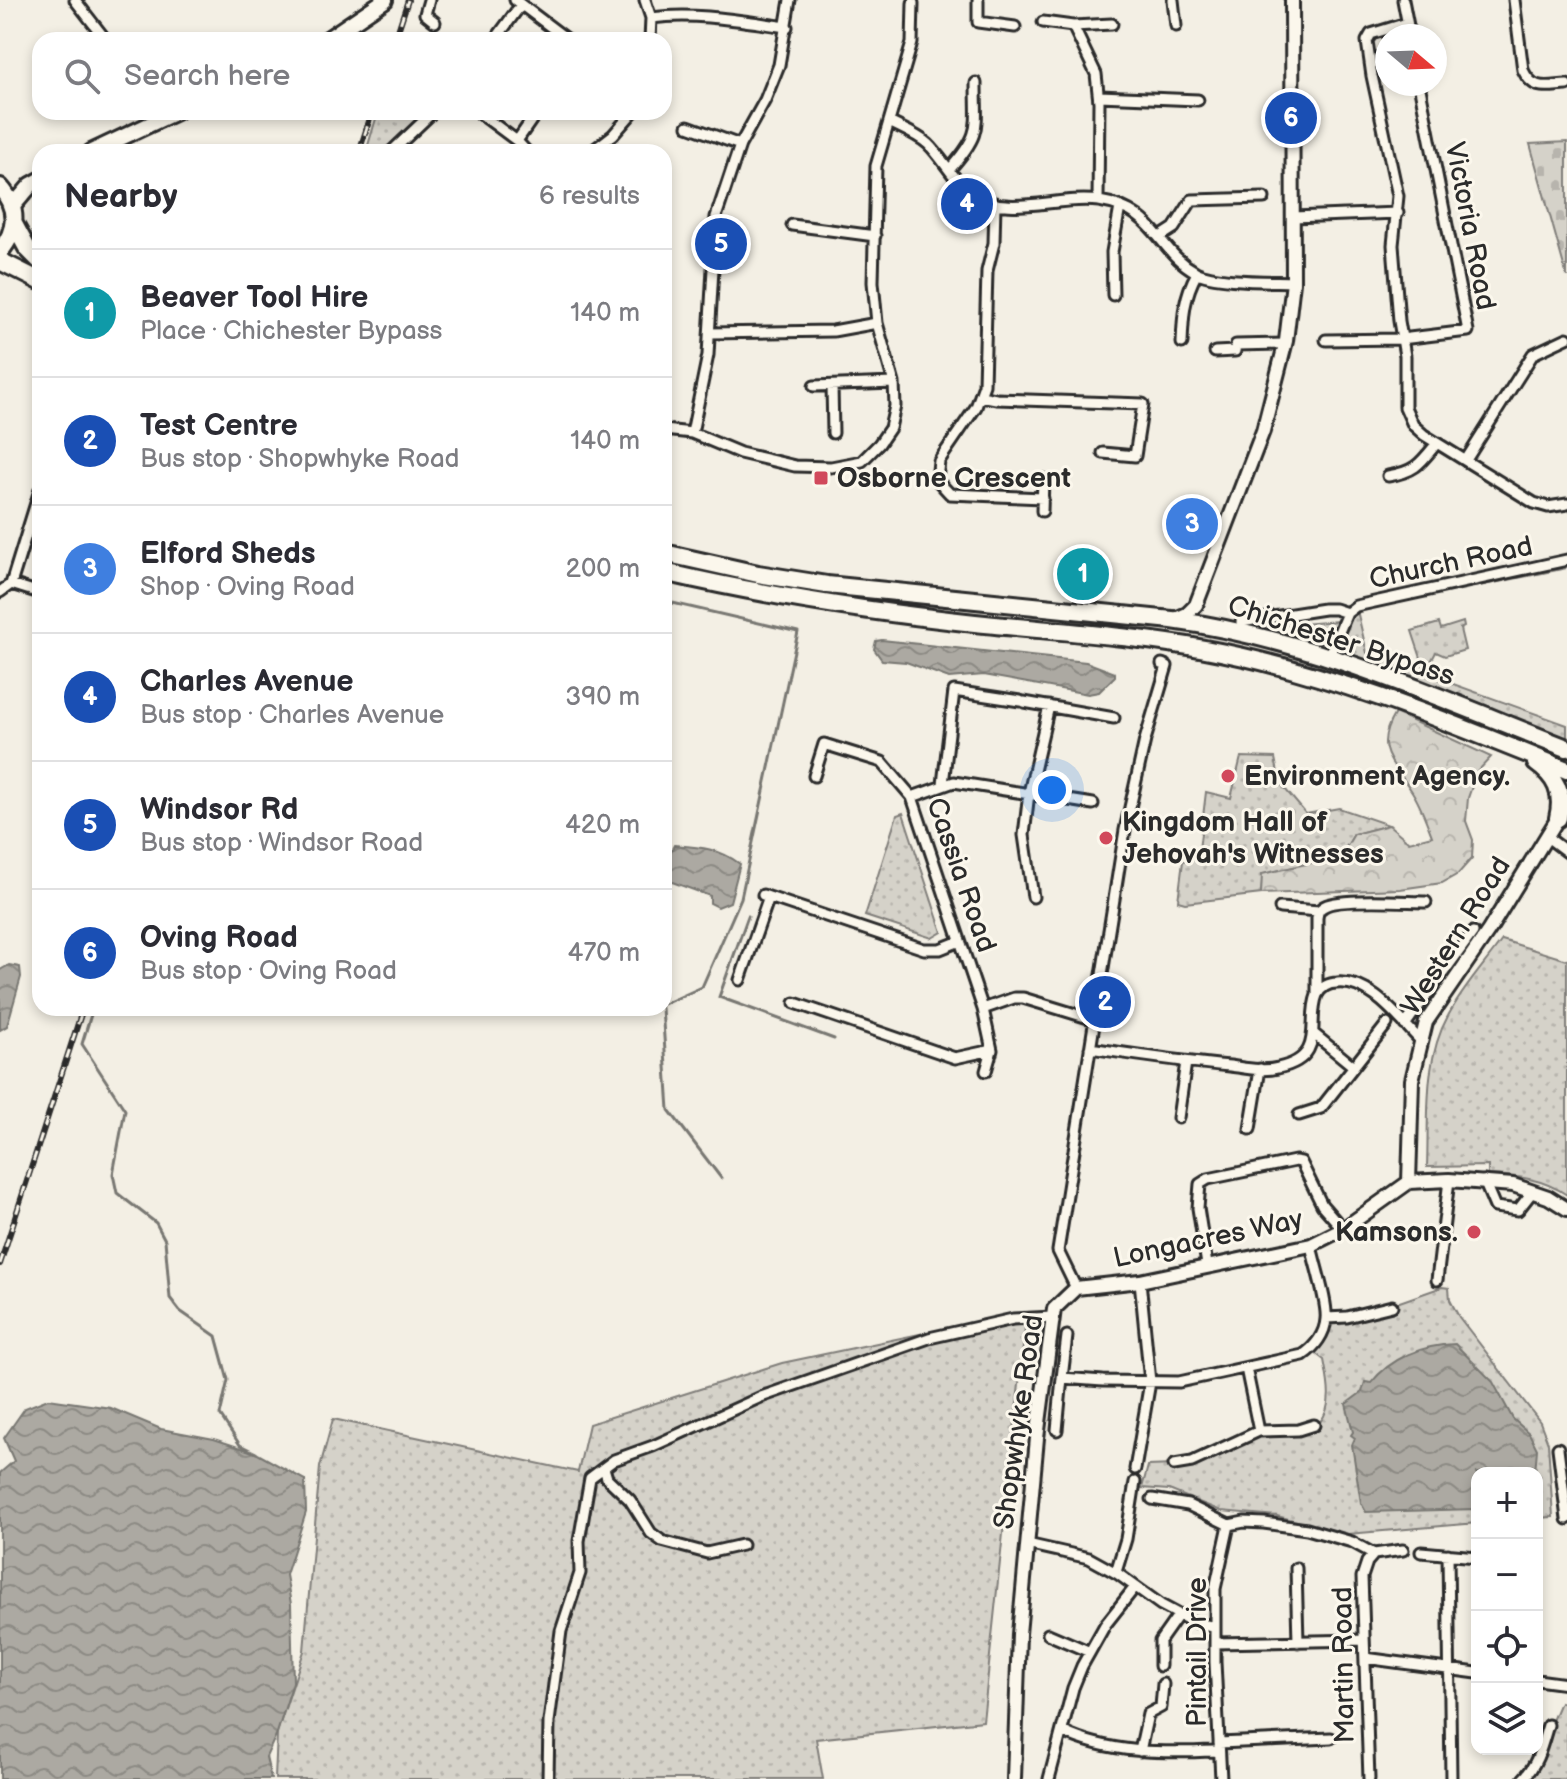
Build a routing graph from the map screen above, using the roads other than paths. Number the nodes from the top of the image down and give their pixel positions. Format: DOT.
graph roads {
  1 [pos="75,0"];
  2 [pos="385,0"];
  3 [pos="429,0"];
  4 [pos="645,0"];
  5 [pos="790,0"];
  6 [pos="978,0"];
  7 [pos="1173,0"];
  8 [pos="1292,0"];
  9 [pos="1403,0"];
  10 [pos="1514,0"];
  11 [pos="913,3"];
  12 [pos="518,4"];
  13 [pos="651,18"];
  14 [pos="435,22"];
  15 [pos="1043,22"];
  16 [pos="1407,23"];
  17 [pos="1112,24"];
  18 [pos="1073,26"];
  19 [pos="1176,26"];
  20 [pos="787,27"];
  21 [pos="1015,27"];
  22 [pos="100,32"];
  23 [pos="338,32"];
  24 [pos="501,32"];
  25 [pos="557,32"];
  26 [pos="650,32"];
  27 [pos="976,83"];
  28 [pos="1567,85"];
  29 [pos="1421,96"];
  30 [pos="1099,99"];
  31 [pos="1198,100"];
  32 [pos="144,120"];
  33 [pos="425,120"];
  34 [pos="489,120"];
  35 [pos="531,120"];
  36 [pos="626,120"];
  37 [pos="891,123"];
  38 [pos="688,126"];
  39 [pos="517,141"];
  40 [pos="104,144"];
  41 [pos="399,144"];
  42 [pos="520,144"];
  43 [pos="601,144"];
  44 [pos="740,145"];
  45 [pos="950,169"];
  46 [pos="32,182"];
  47 [pos="0,184"];
  48 [pos="32,185"];
  49 [pos="1264,198"];
  50 [pos="1098,201"];
  51 [pos="995,203"];
  52 [pos="13,206"];
  53 [pos="1120,207"];
  54 [pos="1398,213"];
  55 [pos="1293,217"];
  56 [pos="14,224"];
  57 [pos="792,225"];
  58 [pos="875,236"];
  59 [pos="1160,237"];
  60 [pos="0,251"];
  61 [pos="32,253"];
  62 [pos="0,261"];
  63 [pos="1197,273"];
  64 [pos="32,277"];
  65 [pos="1293,282"];
  66 [pos="1113,295"];
  67 [pos="877,323"];
  68 [pos="710,333"];
  69 [pos="1567,338"];
  70 [pos="1401,339"];
  71 [pos="1326,340"];
  72 [pos="1182,343"];
  73 [pos="1286,344"];
  74 [pos="1215,352"];
  75 [pos="894,383"];
  76 [pos="814,386"];
  77 [pos="832,386"];
  78 [pos="981,396"];
  79 [pos="672,431"];
  80 [pos="692,433"];
  81 [pos="833,433"];
  82 [pos="1437,443"];
  83 [pos="1103,453"];
  84 [pos="1466,460"];
  85 [pos="1388,476"];
  86 [pos="1043,479"];
  87 [pos="1043,498"];
  88 [pos="1567,504"];
  89 [pos="1042,511"];
  90 [pos="32,516"];
  91 [pos="672,555"];
  92 [pos="1567,560"];
  93 [pos="672,574"];
  94 [pos="11,584"];
  95 [pos="32,591"];
  96 [pos="0,592"];
  97 [pos="1197,602"];
  98 [pos="1347,613"];
  99 [pos="1172,620"];
  100 [pos="1241,622"];
  101 [pos="1214,627"];
  102 [pos="1328,658"];
  103 [pos="1162,664"];
  104 [pos="1049,706"];
  105 [pos="1114,718"];
  106 [pos="1567,748"];
  107 [pos="1518,750"];
  108 [pos="1567,770"];
  109 [pos="814,776"];
  110 [pos="943,784"];
  111 [pos="1029,793"];
  112 [pos="912,797"];
  113 [pos="1093,804"];
  114 [pos="1563,813"];
  115 [pos="1547,837"];
  116 [pos="1567,852"];
  117 [pos="1033,897"];
  118 [pos="1426,902"];
  119 [pos="1280,908"];
  120 [pos="1319,911"];
  121 [pos="1473,932"];
  122 [pos="960,941"];
  123 [pos="740,980"];
  124 [pos="1317,993"];
  125 [pos="795,1003"];
  126 [pos="983,1009"];
  127 [pos="1095,1020"];
  128 [pos="1387,1024"];
  129 [pos="1405,1025"];
  130 [pos="1314,1034"];
  131 [pos="1420,1040"];
  132 [pos="1090,1048"];
  133 [pos="992,1050"];
  134 [pos="1186,1062"];
  135 [pos="1353,1066"];
  136 [pos="1260,1069"];
  137 [pos="986,1071"];
  138 [pos="1299,1115"];
  139 [pos="1178,1118"];
  140 [pos="1250,1129"];
  141 [pos="1449,1180"];
  142 [pos="1484,1181"];
  143 [pos="1409,1182"];
  144 [pos="1533,1191"];
  145 [pos="1567,1209"];
  146 [pos="1343,1229"];
  147 [pos="1311,1245"];
  148 [pos="1207,1265"];
  149 [pos="1437,1280"];
  150 [pos="1140,1281"];
  151 [pos="1076,1288"];
  152 [pos="1392,1306"];
  153 [pos="1053,1317"];
  154 [pos="1326,1318"];
  155 [pos="1067,1336"];
  156 [pos="1246,1368"];
  157 [pos="1062,1378"];
  158 [pos="1150,1382"];
  159 [pos="1314,1425"];
  160 [pos="1057,1430"];
  161 [pos="1259,1431"];
  162 [pos="1558,1448"];
  163 [pos="1174,1465"];
  164 [pos="604,1468"];
  165 [pos="1135,1469"];
  166 [pos="1135,1482"];
  167 [pos="1152,1499"];
  168 [pos="1567,1519"];
  169 [pos="1229,1525"];
  170 [pos="1027,1544"];
  171 [pos="742,1545"];
  172 [pos="1403,1550"];
  173 [pos="1421,1552"];
  174 [pos="1374,1554"];
  175 [pos="1448,1554"];
  176 [pos="1471,1556"];
  177 [pos="1296,1568"];
  178 [pos="1116,1572"];
  179 [pos="1135,1587"];
  180 [pos="1179,1614"];
  181 [pos="1215,1627"];
  182 [pos="1048,1634"];
  183 [pos="1364,1640"];
  184 [pos="1298,1642"];
  185 [pos="1215,1643"];
  186 [pos="1090,1652"];
  187 [pos="1365,1658"];
  188 [pos="1160,1666"];
  189 [pos="1450,1669"];
  190 [pos="1471,1672"];
  191 [pos="1543,1681"];
  192 [pos="1163,1684"];
  193 [pos="1567,1684"];
  194 [pos="1548,1725"];
  195 [pos="1062,1731"];
  196 [pos="1331,1738"];
  197 [pos="1219,1748"];
  198 [pos="1140,1751"];
  199 [pos="548,1779"];
  200 [pos="1014,1779"];
  201 [pos="1049,1779"];
  202 [pos="1221,1779"];
  203 [pos="1369,1779"];
  204 [pos="1451,1779"];
  205 [pos="1523,1779"];
  1 -- 22 [label="street"];
  2 -- 23 [label="main road"];
  3 -- 14 [label="street"];
  4 -- 13 [label="street"];
  5 -- 20 [label="street"];
  6 -- 21 [label="street"];
  7 -- 19 [label="street"];
  8 -- 55 [label="main road"];
  9 -- 16 [label="street"];
  10 -- 28 [label="street"];
  11 -- 37 [label="street"];
  12 -- 24 [label="street"];
  12 -- 25 [label="street"];
  13 -- 20 [label="street"];
  13 -- 26 [label="street"];
  15 -- 18 [label="street"];
  16 -- 54 [label="street"];
  17 -- 18 [label="street"];
  18 -- 30 [label="street"];
  20 -- 44 [label="street"];
  27 -- 45 [label="street"];
  29 -- 70 [label="street, Victoria Road"];
  30 -- 31 [label="street"];
  30 -- 50 [label="street"];
  32 -- 40 [label="main road"];
  33 -- 41 [label="street"];
  34 -- 39 [label="street"];
  35 -- 39 [label="street"];
  36 -- 43 [label="street"];
  37 -- 45 [label="street"];
  37 -- 58 [label="street"];
  38 -- 44 [label="street"];
  39 -- 42 [label="street"];
  44 -- 68 [label="street"];
  45 -- 51 [label="street"];
  46 -- 47 [label="main road"];
  47 -- 52 [label="highway"];
  48 -- 52 [label="main road"];
  49 -- 59 [label="street"];
  50 -- 51 [label="street"];
  50 -- 53 [label="street"];
  51 -- 78 [label="street"];
  52 -- 56 [label="highway"];
  53 -- 59 [label="street"];
  53 -- 66 [label="street"];
  54 -- 55 [label="street"];
  54 -- 70 [label="street"];
  55 -- 65 [label="main road"];
  56 -- 60 [label="highway"];
  56 -- 61 [label="highway"];
  57 -- 58 [label="street"];
  58 -- 67 [label="street"];
  59 -- 63 [label="street"];
  62 -- 64 [label="highway"];
  63 -- 65 [label="street"];
  63 -- 72 [label="street"];
  65 -- 73 [label="main road"];
  67 -- 68 [label="street"];
  67 -- 75 [label="street"];
  68 -- 80 [label="street"];
  69 -- 84 [label="street"];
  70 -- 71 [label="street, Victoria Road"];
  70 -- 82 [label="street"];
  73 -- 74 [label="street"];
  73 -- 97 [label="main road"];
  75 -- 77 [label="street"];
  75 -- 80 [label="street"];
  76 -- 77 [label="street"];
  77 -- 81 [label="street"];
  78 -- 83 [label="street"];
  78 -- 87 [label="street"];
  79 -- 80 [label="street"];
  82 -- 84 [label="street"];
  82 -- 85 [label="street"];
  84 -- 88 [label="street"];
  86 -- 87 [label="street"];
  87 -- 89 [label="street"];
  90 -- 94 [label="street"];
  91 -- 99 [label="highway, Chichester Bypass"];
  92 -- 98 [label="street, Church Road"];
  93 -- 107 [label="highway, Chichester Bypass"];
  94 -- 95 [label="street"];
  94 -- 96 [label="street"];
  97 -- 99 [label="main road"];
  97 -- 101 [label="main road"];
  98 -- 100 [label="street, Church Road"];
  98 -- 102 [label="street, Church Road"];
  99 -- 101 [label="highway, Chichester Bypass"];
  101 -- 102 [label="highway, Chichester Bypass"];
  102 -- 106 [label="highway, Chichester Bypass"];
  103 -- 127 [label="street, Shopwhyke Road"];
  104 -- 105 [label="street"];
  104 -- 110 [label="street"];
  104 -- 111 [label="street"];
  107 -- 108 [label="highway, Chichester Bypass"];
  107 -- 114 [label="highway"];
  109 -- 112 [label="street, Cassia Road"];
  110 -- 111 [label="street"];
  110 -- 112 [label="street"];
  111 -- 113 [label="street"];
  111 -- 117 [label="street"];
  112 -- 122 [label="street, Cassia Road"];
  114 -- 115 [label="main road, Western Road"];
  115 -- 116 [label="street"];
  115 -- 131 [label="main road, Western Road"];
  118 -- 120 [label="street"];
  119 -- 120 [label="street"];
  120 -- 124 [label="street"];
  121 -- 129 [label="street"];
  122 -- 123 [label="street"];
  122 -- 126 [label="street, Cassia Road"];
  124 -- 129 [label="street"];
  124 -- 130 [label="street"];
  125 -- 133 [label="street"];
  126 -- 127 [label="street"];
  126 -- 133 [label="street, Cassia Road"];
  127 -- 132 [label="street, Shopwhyke Road"];
  128 -- 135 [label="street"];
  129 -- 131 [label="street"];
  130 -- 135 [label="street"];
  130 -- 136 [label="street"];
  131 -- 143 [label="main road, Western Road"];
  132 -- 134 [label="street"];
  132 -- 151 [label="street, Shopwhyke Road"];
  133 -- 137 [label="street, Cassia Road"];
  134 -- 136 [label="street"];
  134 -- 139 [label="street"];
  135 -- 138 [label="street"];
  136 -- 140 [label="street"];
  141 -- 142 [label="main road"];
  141 -- 143 [label="main road"];
  141 -- 149 [label="street"];
  142 -- 144 [label="main road"];
  142 -- 144 [label="street"];
  143 -- 146 [label="main road, Longacres Way"];
  144 -- 145 [label="main road"];
  146 -- 147 [label="main road, Longacres Way"];
  146 -- 148 [label="street"];
  147 -- 148 [label="main road, Longacres Way"];
  147 -- 154 [label="street"];
  148 -- 150 [label="main road, Longacres Way"];
  150 -- 151 [label="main road, Longacres Way"];
  150 -- 158 [label="street"];
  151 -- 153 [label="main road, Shopwhyke Road"];
  152 -- 154 [label="street"];
  153 -- 164 [label="street"];
  153 -- 170 [label="main road, Shopwhyke Road"];
  154 -- 156 [label="street"];
  155 -- 157 [label="street"];
  156 -- 158 [label="street"];
  156 -- 161 [label="street"];
  157 -- 158 [label="street"];
  157 -- 160 [label="street"];
  158 -- 165 [label="street"];
  159 -- 161 [label="street"];
  161 -- 163 [label="street"];
  162 -- 168 [label="street"];
  164 -- 171 [label="street"];
  164 -- 199 [label="street"];
  166 -- 178 [label="street"];
  167 -- 169 [label="street"];
  169 -- 174 [label="street"];
  169 -- 181 [label="street, Pintail Drive"];
  170 -- 178 [label="street"];
  170 -- 200 [label="main road, Shopwhyke Road"];
  172 -- 174 [label="street"];
  173 -- 175 [label="street"];
  174 -- 183 [label="street, Martin Road"];
  175 -- 176 [label="street"];
  175 -- 189 [label="street"];
  177 -- 184 [label="street"];
  178 -- 179 [label="street"];
  179 -- 180 [label="street"];
  179 -- 186 [label="street"];
  180 -- 181 [label="street"];
  180 -- 188 [label="street"];
  181 -- 185 [label="street, Pintail Drive"];
  182 -- 186 [label="street"];
  183 -- 184 [label="street"];
  183 -- 187 [label="street, Martin Road"];
  184 -- 185 [label="street"];
  185 -- 197 [label="street, Pintail Drive"];
  186 -- 195 [label="street"];
  187 -- 189 [label="street"];
  187 -- 203 [label="street, Martin Road"];
  189 -- 190 [label="street"];
  189 -- 204 [label="street"];
  191 -- 193 [label="street"];
  192 -- 198 [label="street"];
  194 -- 205 [label="street"];
  195 -- 198 [label="street"];
  195 -- 201 [label="street"];
  196 -- 197 [label="street"];
  197 -- 198 [label="street"];
  197 -- 202 [label="street, Pintail Drive"];
}
